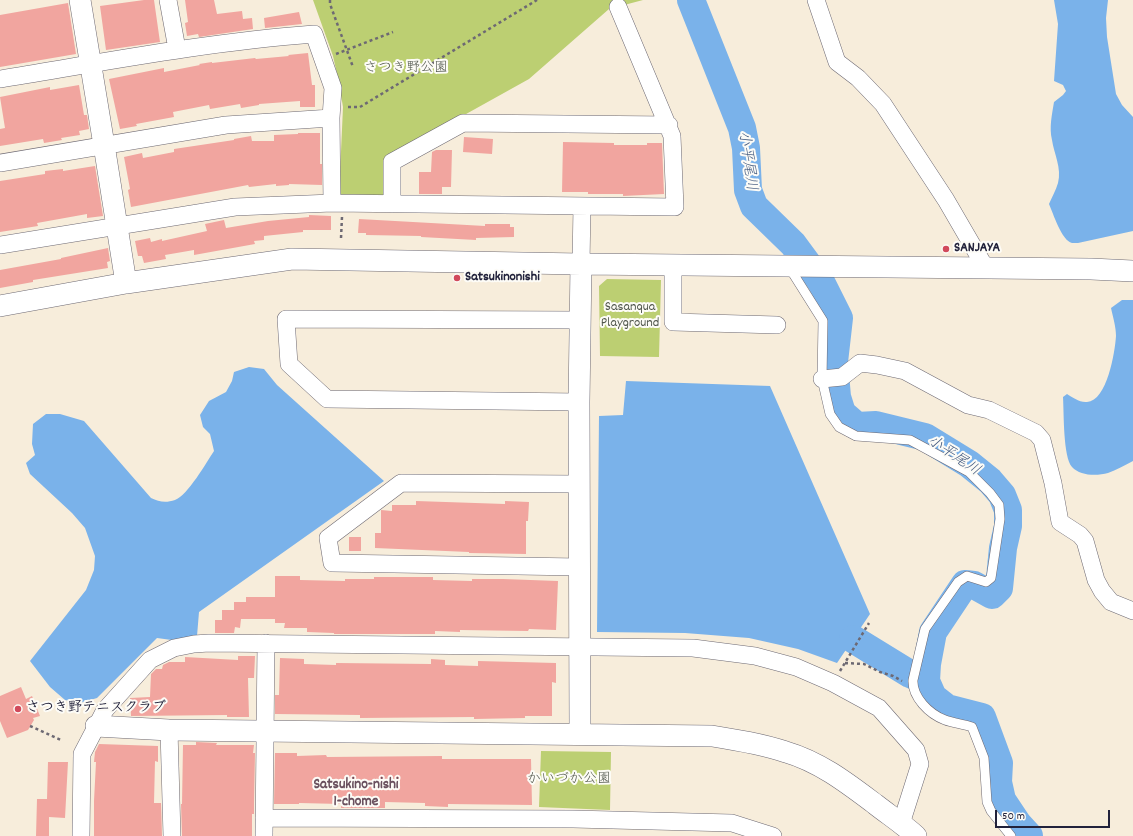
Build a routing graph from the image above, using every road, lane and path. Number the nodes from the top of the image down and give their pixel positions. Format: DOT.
graph roads {
  1 [pos="80,0"];
  2 [pos="168,0"];
  3 [pos="330,0"];
  4 [pos="537,0"];
  5 [pos="816,0"];
  6 [pos="618,7"];
  7 [pos="393,32"];
  8 [pos="177,49"];
  9 [pos="347,50"];
  10 [pos="340,53"];
  11 [pos="91,64"];
  12 [pos="353,67"];
  13 [pos="0,79"];
  14 [pos="331,113"];
  15 [pos="669,125"];
  16 [pos="104,145"];
  17 [pos="0,163"];
  18 [pos="332,203"];
  19 [pos="392,204"];
  20 [pos="582,206"];
  21 [pos="116,225"];
  22 [pos="0,245"];
  23 [pos="581,264"];
  24 [pos="673,264"];
  25 [pos="794,266"];
  26 [pos="985,267"];
  27 [pos="1133,271"];
  28 [pos="126,282"];
  29 [pos="0,306"];
  30 [pos="580,320"];
  31 [pos="777,325"];
  32 [pos="822,379"];
  33 [pos="579,402"];
  34 [pos="579,484"];
  35 [pos="579,567"];
  36 [pos="1133,611"];
  37 [pos="870,623"];
  38 [pos="266,643"];
  39 [pos="580,647"];
  40 [pos="912,684"];
  41 [pos="30,726"];
  42 [pos="96,726"];
  43 [pos="169,730"];
  44 [pos="265,730"];
  45 [pos="580,734"];
  46 [pos="61,740"];
  47 [pos="264,818"];
  48 [pos="905,831"];
  49 [pos="81,836"];
  50 [pos="172,836"];
  51 [pos="264,836"];
  52 [pos="773,836"];
  53 [pos="1011,836"];
  1 -- 11 [label="street"];
  2 -- 8 [label="street"];
  3 -- 9 [label="path"];
  4 -- 14 [label="path"];
  5 -- 26 [label="street"];
  6 -- 15 [label="street"];
  7 -- 9 [label="path"];
  8 -- 11 [label="street"];
  8 -- 14 [label="street"];
  9 -- 10 [label="path"];
  9 -- 12 [label="path"];
  11 -- 13 [label="street"];
  11 -- 16 [label="street"];
  14 -- 16 [label="street"];
  14 -- 18 [label="street"];
  15 -- 19 [label="street"];
  15 -- 20 [label="street"];
  16 -- 17 [label="street"];
  16 -- 21 [label="street"];
  18 -- 19 [label="street"];
  18 -- 21 [label="street"];
  19 -- 20 [label="street"];
  20 -- 23 [label="street"];
  21 -- 22 [label="street"];
  21 -- 28 [label="street"];
  23 -- 24 [label="street"];
  23 -- 28 [label="street"];
  23 -- 30 [label="street"];
  24 -- 25 [label="street"];
  24 -- 31 [label="street"];
  25 -- 26 [label="street"];
  25 -- 32 [label="lane"];
  26 -- 27 [label="street"];
  28 -- 29 [label="street"];
  30 -- 33 [label="street"];
  30 -- 33 [label="street"];
  32 -- 36 [label="street"];
  32 -- 40 [label="lane"];
  33 -- 34 [label="street"];
  34 -- 35 [label="street"];
  34 -- 35 [label="street"];
  35 -- 39 [label="street"];
  37 -- 40 [label="path"];
  38 -- 39 [label="street"];
  38 -- 42 [label="street"];
  38 -- 44 [label="street"];
  39 -- 45 [label="street"];
  39 -- 48 [label="street"];
  40 -- 53 [label="lane"];
  41 -- 46 [label="path"];
  42 -- 43 [label="street"];
  42 -- 49 [label="street"];
  43 -- 44 [label="street"];
  43 -- 50 [label="street"];
  44 -- 45 [label="street"];
  44 -- 47 [label="street"];
  45 -- 48 [label="street"];
  47 -- 51 [label="street"];
  47 -- 52 [label="street"];
}
